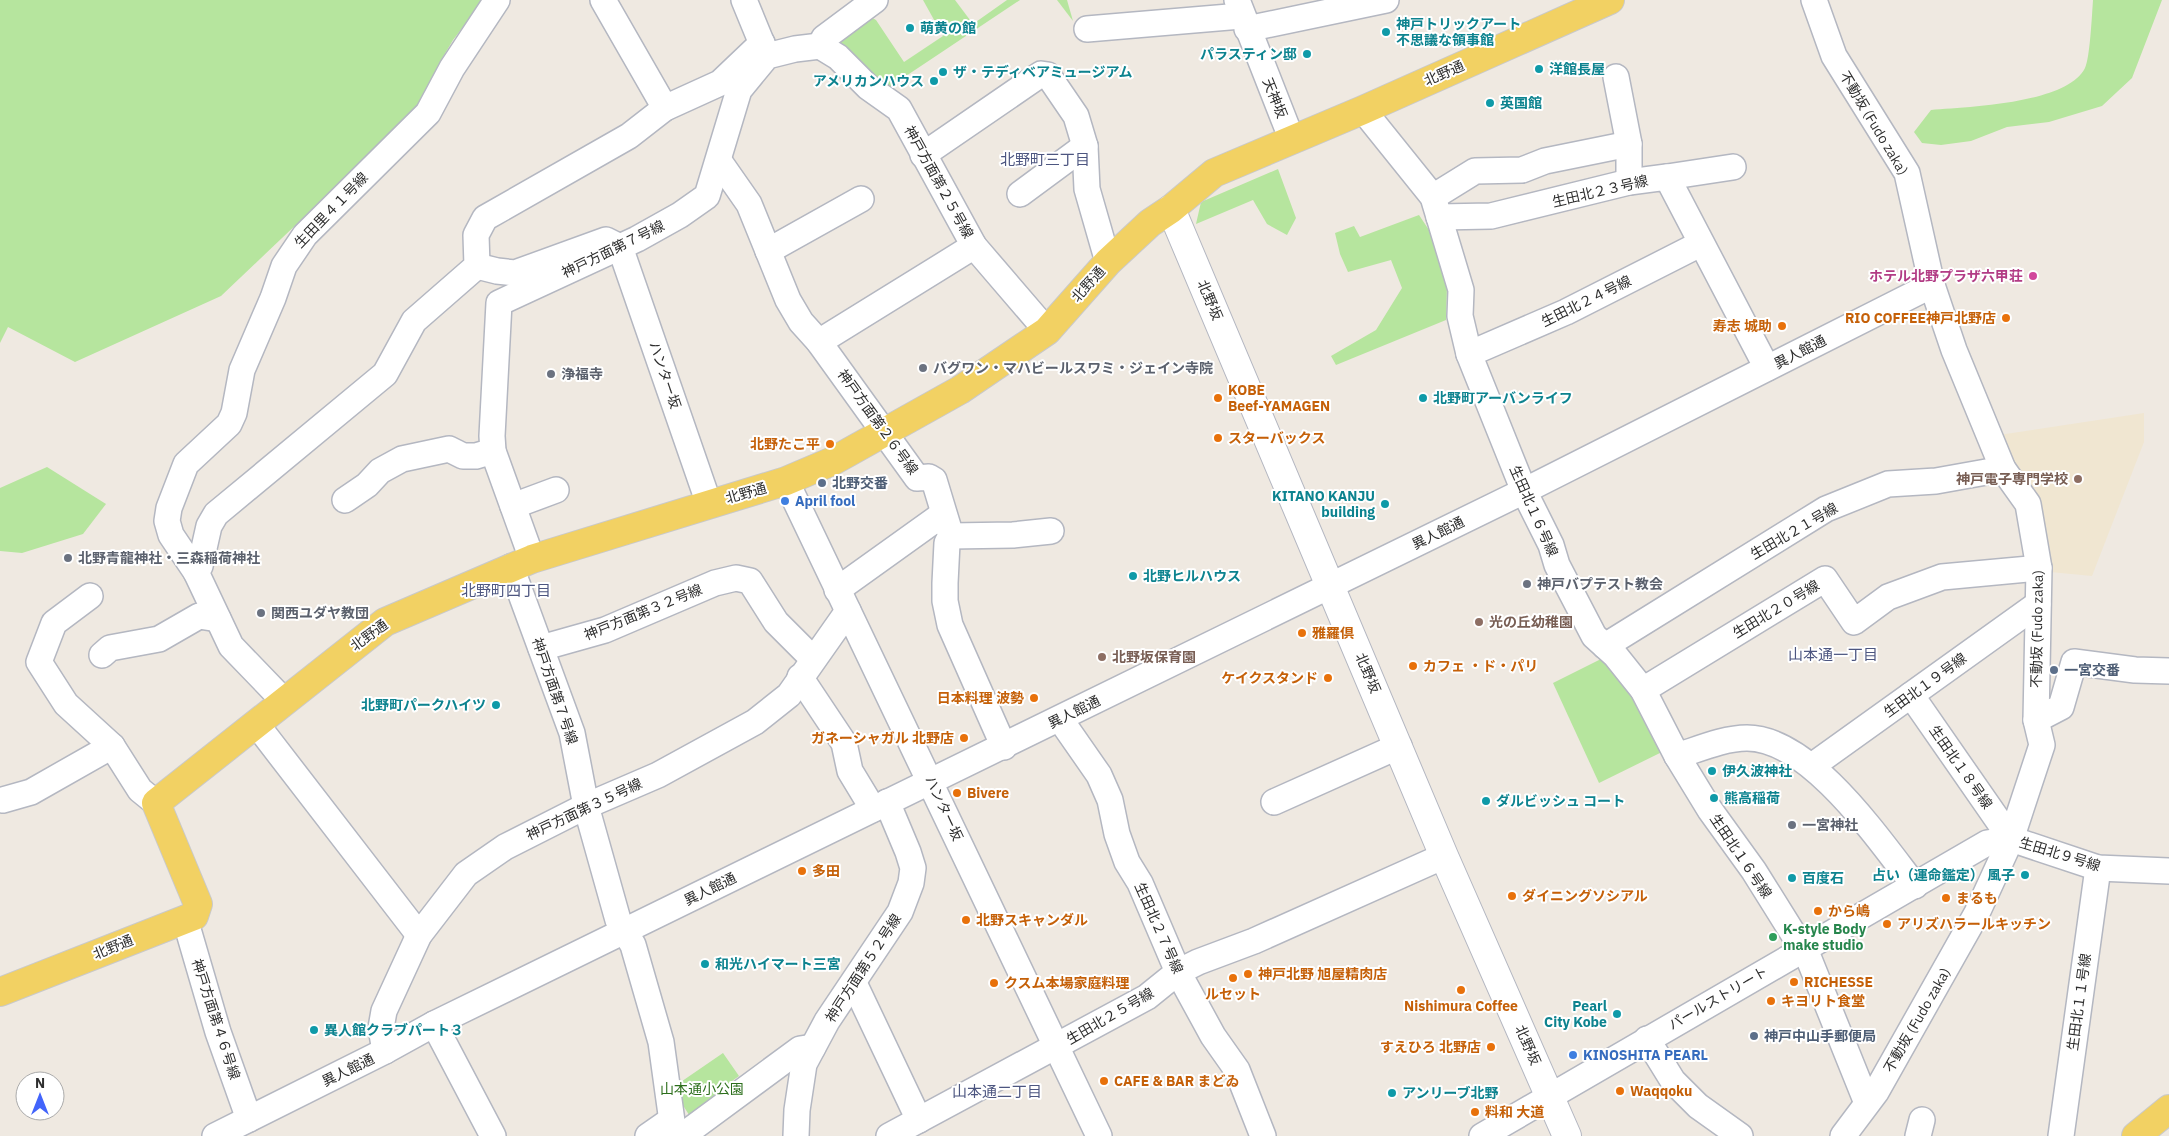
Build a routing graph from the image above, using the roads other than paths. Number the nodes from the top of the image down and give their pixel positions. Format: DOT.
graph roads {
  1 [pos="497,0"];
  2 [pos="603,0"];
  3 [pos="744,0"];
  4 [pos="875,0"];
  5 [pos="1386,0"];
  6 [pos="1610,0"];
  7 [pos="1814,0"];
  8 [pos="1242,15"];
  9 [pos="1087,29"];
  10 [pos="820,46"];
  11 [pos="764,49"];
  12 [pos="1616,77"];
  13 [pos="665,108"];
  14 [pos="1363,110"];
  15 [pos="1292,140"];
  16 [pos="1629,144"];
  17 [pos="1085,146"];
  18 [pos="923,155"];
  19 [pos="719,161"];
  20 [pos="1733,167"];
  21 [pos="1667,177"];
  22 [pos="1629,182"];
  23 [pos="1020,194"];
  24 [pos="861,199"];
  25 [pos="1436,207"];
  26 [pos="1171,209"];
  27 [pos="1700,244"];
  28 [pos="974,246"];
  29 [pos="620,247"];
  30 [pos="768,251"];
  31 [pos="1108,262"];
  32 [pos="477,266"];
  33 [pos="1932,285"];
  34 [pos="1047,331"];
  35 [pos="819,342"];
  36 [pos="1469,354"];
  37 [pos="1767,368"];
  38 [pos="884,433"];
  39 [pos="493,451"];
  40 [pos="2003,469"];
  41 [pos="786,482"];
  42 [pos="556,490"];
  43 [pos="1524,491"];
  44 [pos="345,500"];
  45 [pos="709,504"];
  46 [pos="512,506"];
  47 [pos="947,525"];
  48 [pos="1050,531"];
  49 [pos="521,563"];
  50 [pos="2039,568"];
  51 [pos="196,572"];
  52 [pos="1331,585"];
  53 [pos="90,596"];
  54 [pos="842,601"];
  55 [pos="2038,604"];
  56 [pos="218,619"];
  57 [pos="1604,646"];
  58 [pos="541,648"];
  59 [pos="102,654"];
  60 [pos="806,668"];
  61 [pos="2169,671"];
  62 [pos="1642,690"];
  63 [pos="1911,695"];
  64 [pos="284,700"];
  65 [pos="1060,719"];
  66 [pos="2036,720"];
  67 [pos="257,725"];
  68 [pos="112,746"];
  69 [pos="1004,746"];
  70 [pos="1400,746"];
  71 [pos="1677,756"];
  72 [pos="1812,766"];
  73 [pos="931,780"];
  74 [pos="3,800"];
  75 [pos="1274,802"];
  76 [pos="156,803"];
  77 [pos="586,806"];
  78 [pos="880,806"];
  79 [pos="2011,838"];
  80 [pos="1444,856"];
  81 [pos="2098,868"];
  82 [pos="2169,870"];
  83 [pos="1914,886"];
  84 [pos="185,919"];
  85 [pos="625,932"];
  86 [pos="419,935"];
  87 [pos="1802,950"];
  88 [pos="1178,972"];
  89 [pos="854,983"];
  90 [pos="0,992"];
  91 [pos="434,1024"];
  92 [pos="1647,1039"];
  93 [pos="1056,1046"];
  94 [pos="813,1047"];
  95 [pos="385,1052"];
  96 [pos="1550,1096"];
  97 [pos="1867,1103"];
  98 [pos="2169,1109"];
  99 [pos="249,1119"];
  100 [pos="919,1120"];
  101 [pos="676,1131"];
  102 [pos="214,1136"];
  103 [pos="493,1136"];
  104 [pos="648,1136"];
  105 [pos="796,1136"];
  106 [pos="889,1136"];
  107 [pos="1099,1136"];
  108 [pos="1263,1136"];
  109 [pos="1482,1136"];
  110 [pos="1568,1136"];
  111 [pos="1740,1136"];
  112 [pos="1842,1136"];
  113 [pos="2061,1136"];
  114 [pos="2136,1136"];
  1 -- 51 [label="street, 生田里４１号線"];
  2 -- 13 [label="street"];
  3 -- 11 [label="street"];
  4 -- 10 [label="street"];
  5 -- 8 [label="street"];
  6 -- 14 [label="main road, 北野通"];
  7 -- 33 [label="street, 不動坂 (Fudo zaka)"];
  8 -- 9 [label="street"];
  8 -- 15 [label="street, 天神坂"];
  10 -- 11 [label="street"];
  10 -- 18 [label="street, 神戸方面第２５号線"];
  11 -- 13 [label="street"];
  11 -- 19 [label="street, 神戸方面第７号線"];
  12 -- 16 [label="street"];
  13 -- 32 [label="street"];
  14 -- 15 [label="main road, 北野通"];
  14 -- 25 [label="street, 生田北１６号線"];
  15 -- 26 [label="main road, 北野通"];
  16 -- 22 [label="street"];
  16 -- 25 [label="street"];
  17 -- 18 [label="street"];
  17 -- 23 [label="street"];
  17 -- 31 [label="street"];
  18 -- 28 [label="street, 神戸方面第２５号線"];
  19 -- 29 [label="street, 神戸方面第７号線"];
  19 -- 30 [label="street, 神戸方面第２６号線"];
  20 -- 21 [label="street"];
  21 -- 22 [label="street, 生田北２３号線"];
  21 -- 27 [label="street, 生田北２３号線"];
  22 -- 25 [label="street, 生田北２３号線"];
  24 -- 30 [label="street"];
  25 -- 36 [label="street, 生田北１６号線"];
  26 -- 31 [label="main road, 北野通"];
  26 -- 52 [label="street, 北野坂"];
  27 -- 36 [label="street, 生田北２４号線"];
  27 -- 37 [label="street, 生田北２３号線"];
  28 -- 34 [label="street, 神戸方面第２５号線"];
  28 -- 35 [label="street"];
  29 -- 32 [label="street"];
  29 -- 39 [label="street, 神戸方面第７号線"];
  29 -- 45 [label="street, ハンター坂"];
  30 -- 35 [label="street, 神戸方面第２６号線"];
  31 -- 34 [label="main road, 北野通"];
  32 -- 51 [label="street"];
  33 -- 37 [label="street, 異人館通"];
  33 -- 40 [label="street, 不動坂 (Fudo zaka)"];
  34 -- 38 [label="main road, 北野通"];
  35 -- 38 [label="street, 神戸方面第２６号線"];
  36 -- 43 [label="street, 生田北１６号線"];
  37 -- 43 [label="street, 異人館通"];
  38 -- 41 [label="main road, 北野通"];
  38 -- 47 [label="street, 神戸方面第２６号線"];
  39 -- 44 [label="street"];
  39 -- 46 [label="street, 神戸方面第７号線"];
  40 -- 50 [label="street, 不動坂 (Fudo zaka)"];
  40 -- 57 [label="street, 生田北２１号線"];
  41 -- 45 [label="main road, 北野通"];
  41 -- 54 [label="street, ハンター坂"];
  42 -- 46 [label="street"];
  43 -- 52 [label="street, 異人館通"];
  43 -- 57 [label="street, 生田北１６号線"];
  45 -- 49 [label="main road, 北野通"];
  46 -- 49 [label="street, 神戸方面第７号線"];
  47 -- 48 [label="street"];
  47 -- 54 [label="street, 神戸方面第３５号線"];
  47 -- 69 [label="street, 神戸方面第２６号線"];
  49 -- 58 [label="street, 神戸方面第７号線"];
  49 -- 64 [label="main road, 北野通"];
  50 -- 55 [label="street, 不動坂 (Fudo zaka)"];
  50 -- 62 [label="street, 生田北２０号線"];
  51 -- 56 [label="street"];
  52 -- 65 [label="street, 異人館通"];
  52 -- 70 [label="street, 北野坂"];
  53 -- 68 [label="street"];
  54 -- 60 [label="street, 神戸方面第３５号線"];
  54 -- 73 [label="street, ハンター坂"];
  55 -- 63 [label="street, 生田北１９号線"];
  55 -- 66 [label="street, 不動坂 (Fudo zaka)"];
  56 -- 59 [label="street"];
  56 -- 64 [label="street"];
  57 -- 62 [label="street, 生田北１６号線"];
  58 -- 60 [label="street, 神戸方面第３２号線"];
  58 -- 77 [label="street, 神戸方面第７号線"];
  60 -- 77 [label="street, 神戸方面第３５号線"];
  60 -- 78 [label="street, 神戸方面第５２号線"];
  61 -- 66 [label="street"];
  62 -- 71 [label="street, 生田北１６号線"];
  63 -- 72 [label="street, 生田北１９号線"];
  63 -- 79 [label="street, 生田北１８号線"];
  64 -- 67 [label="main road, 北野通"];
  65 -- 69 [label="street, 異人館通"];
  65 -- 88 [label="street, 生田北２７号線"];
  66 -- 79 [label="street, 不動坂 (Fudo zaka)"];
  67 -- 76 [label="main road, 北野通"];
  67 -- 86 [label="street"];
  68 -- 74 [label="street"];
  68 -- 76 [label="street"];
  69 -- 73 [label="street, 異人館通"];
  70 -- 75 [label="street"];
  70 -- 80 [label="street, 北野坂"];
  71 -- 72 [label="street"];
  71 -- 87 [label="street, 生田北１６号線"];
  72 -- 83 [label="street"];
  73 -- 78 [label="street, 異人館通"];
  73 -- 93 [label="street, ハンター坂"];
  76 -- 84 [label="main road"];
  77 -- 85 [label="street, 神戸方面第７号線"];
  77 -- 86 [label="street, 神戸方面第３５号線"];
  78 -- 85 [label="street, 異人館通"];
  78 -- 89 [label="street, 神戸方面第５２号線"];
  79 -- 81 [label="street, 生田北９号線"];
  79 -- 83 [label="street, パールストリート"];
  79 -- 97 [label="street, 不動坂 (Fudo zaka)"];
  80 -- 88 [label="street, 生田北２５号線"];
  80 -- 96 [label="street, 北野坂"];
  81 -- 82 [label="street, 生田北９号線"];
  81 -- 113 [label="street, 生田北１１号線"];
  83 -- 87 [label="street, パールストリート"];
  84 -- 90 [label="main road, 北野通"];
  84 -- 99 [label="street, 神戸方面第４６号線"];
  85 -- 91 [label="street, 異人館通"];
  85 -- 101 [label="street, 神戸方面第７号線"];
  86 -- 95 [label="street, 神戸方面第３５号線"];
  87 -- 92 [label="street, パールストリート"];
  87 -- 97 [label="street, 生田北１６号線"];
  88 -- 93 [label="street, 生田北２５号線"];
  88 -- 108 [label="street, 生田北２７号線"];
  89 -- 94 [label="street, 神戸方面第５２号線"];
  89 -- 100 [label="street"];
  91 -- 95 [label="street, 異人館通"];
  91 -- 103 [label="street"];
  92 -- 96 [label="street, パールストリート"];
  92 -- 111 [label="street"];
  93 -- 100 [label="street, 生田北２５号線"];
  93 -- 107 [label="street, ハンター坂"];
  94 -- 101 [label="street"];
  94 -- 105 [label="street, 神戸方面第５２号線"];
  95 -- 99 [label="street, 異人館通"];
  96 -- 109 [label="street, パールストリート"];
  96 -- 110 [label="street, 北野坂"];
  97 -- 112 [label="street, 不動坂 (Fudo zaka)"];
  98 -- 114 [label="main road"];
  99 -- 102 [label="street, 異人館通"];
  100 -- 106 [label="street, 生田北２５号線"];
  101 -- 104 [label="street"];
}
